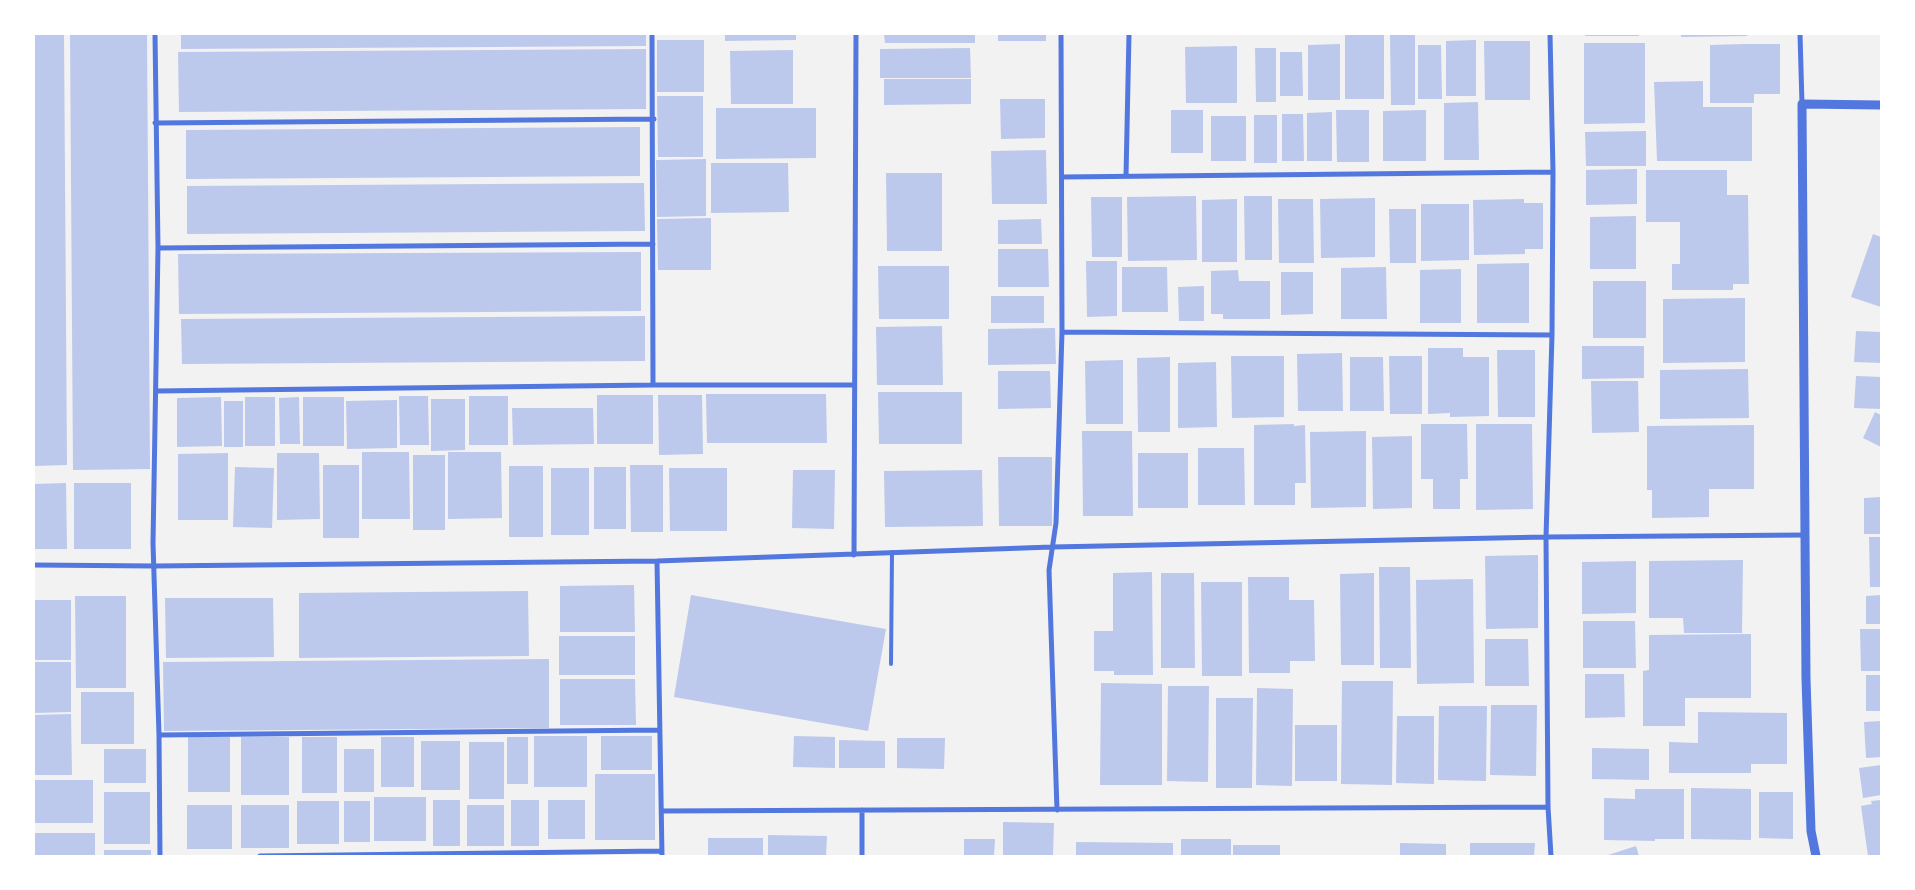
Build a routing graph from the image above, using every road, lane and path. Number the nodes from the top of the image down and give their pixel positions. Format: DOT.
graph roads {
  1 [pos="155,34"];
  2 [pos="652,34"];
  3 [pos="856,34"];
  4 [pos="1061,34"];
  5 [pos="1129,34"];
  6 [pos="1550,34"];
  7 [pos="1800,34"];
  8 [pos="1802,104"];
  9 [pos="1881,105"];
  10 [pos="654,119"];
  11 [pos="155,123"];
  12 [pos="1553,172"];
  13 [pos="1126,176"];
  14 [pos="1062,177"];
  15 [pos="653,244"];
  16 [pos="158,248"];
  17 [pos="1062,332"];
  18 [pos="1552,335"];
  19 [pos="653,385"];
  20 [pos="854,385"];
  21 [pos="156,391"];
  22 [pos="1806,535"];
  23 [pos="1546,537"];
  24 [pos="1052,547"];
  25 [pos="892,552"];
  26 [pos="854,555"];
  27 [pos="657,561"];
  28 [pos="34,565"];
  29 [pos="154,566"];
  30 [pos="891,664"];
  31 [pos="660,730"];
  32 [pos="159,735"];
  33 [pos="1548,807"];
  34 [pos="862,810"];
  35 [pos="1057,810"];
  36 [pos="662,811"];
  37 [pos="662,854"];
  38 [pos="160,856"];
  39 [pos="260,856"];
  40 [pos="862,856"];
  41 [pos="1551,856"];
  42 [pos="1816,856"];
  1 -- 11 [label="street"];
  2 -- 10 [label="street"];
  3 -- 20 [label="street"];
  4 -- 14 [label="street"];
  5 -- 13 [label="street"];
  6 -- 12 [label="street"];
  7 -- 8 [label="street"];
  8 -- 9 [label="street"];
  8 -- 22 [label="street"];
  10 -- 11 [label="street"];
  10 -- 15 [label="street"];
  11 -- 16 [label="street"];
  12 -- 13 [label="street"];
  12 -- 18 [label="street"];
  13 -- 14 [label="street"];
  14 -- 17 [label="street"];
  15 -- 16 [label="street"];
  15 -- 19 [label="street"];
  16 -- 21 [label="street"];
  17 -- 18 [label="street"];
  17 -- 24 [label="street"];
  18 -- 23 [label="street"];
  19 -- 20 [label="street"];
  19 -- 21 [label="street"];
  20 -- 26 [label="street"];
  21 -- 29 [label="street"];
  22 -- 23 [label="street"];
  22 -- 42 [label="street"];
  23 -- 24 [label="street"];
  23 -- 33 [label="street"];
  24 -- 25 [label="street"];
  24 -- 35 [label="street"];
  25 -- 26 [label="street"];
  25 -- 30 [label="lane"];
  26 -- 27 [label="street"];
  27 -- 29 [label="street"];
  27 -- 31 [label="street"];
  28 -- 29 [label="street"];
  29 -- 32 [label="street"];
  31 -- 32 [label="street"];
  31 -- 36 [label="street"];
  32 -- 38 [label="street"];
  33 -- 35 [label="street"];
  33 -- 41 [label="street"];
  34 -- 35 [label="street"];
  34 -- 36 [label="street"];
  34 -- 40 [label="street"];
  36 -- 37 [label="street"];
  37 -- 39 [label="street"];
}
